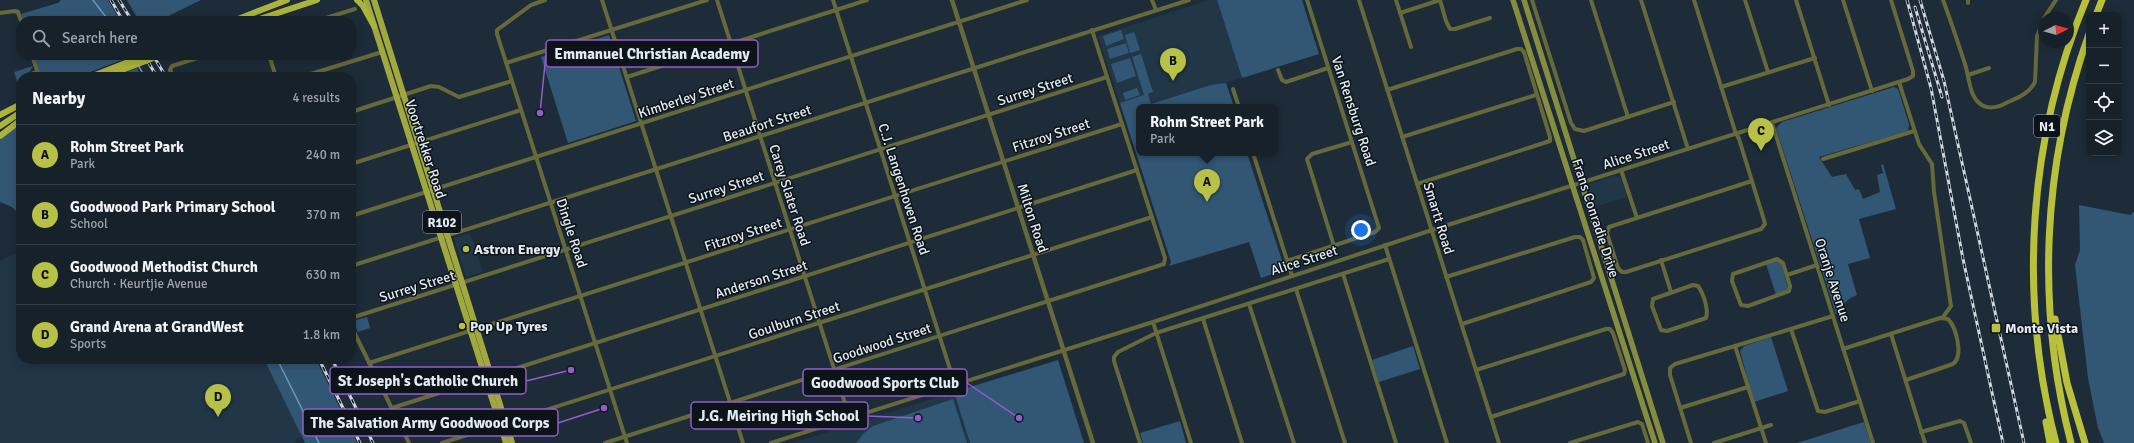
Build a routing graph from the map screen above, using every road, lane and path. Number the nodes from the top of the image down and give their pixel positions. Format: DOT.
graph roads {
  1 [pos="287,0"];
  2 [pos="317,0"];
  3 [pos="357,0"];
  4 [pos="366,0"];
  5 [pos="374,0"];
  6 [pos="545,0"];
  7 [pos="602,0"];
  8 [pos="707,0"];
  9 [pos="717,0"];
  10 [pos="833,0"];
  11 [pos="867,0"];
  12 [pos="952,0"];
  13 [pos="1027,0"];
  14 [pos="1152,0"];
  15 [pos="1189,0"];
  16 [pos="1307,0"];
  17 [pos="1359,0"];
  18 [pos="1396,0"];
  19 [pos="1440,0"];
  20 [pos="1514,0"];
  21 [pos="1524,0"];
  22 [pos="1532,0"];
  23 [pos="1591,0"];
  24 [pos="1641,0"];
  25 [pos="1694,0"];
  26 [pos="1745,0"];
  27 [pos="1796,0"];
  28 [pos="1843,0"];
  29 [pos="1891,0"];
  30 [pos="1943,0"];
  31 [pos="2056,0"];
  32 [pos="2086,0"];
  33 [pos="2102,0"];
  34 [pos="355,9"];
  35 [pos="836,10"];
  36 [pos="1156,10"];
  37 [pos="2048,12"];
  38 [pos="2097,12"];
  39 [pos="0,13"];
  40 [pos="1400,13"];
  41 [pos="19,16"];
  42 [pos="246,16"];
  43 [pos="269,16"];
  44 [pos="332,16"];
  45 [pos="1490,18"];
  46 [pos="959,22"];
  47 [pos="374,26"];
  48 [pos="611,30"];
  49 [pos="1092,30"];
  50 [pos="2038,30"];
  51 [pos="2086,43"];
  52 [pos="731,44"];
  53 [pos="1411,47"];
  54 [pos="382,52"];
  55 [pos="851,57"];
  56 [pos="1815,58"];
  57 [pos="33,60"];
  58 [pos="133,60"];
  59 [pos="148,60"];
  60 [pos="190,60"];
  61 [pos="271,60"];
  62 [pos="506,64"];
  63 [pos="974,68"];
  64 [pos="1328,68"];
  65 [pos="1989,68"];
  66 [pos="1278,70"];
  67 [pos="37,72"];
  68 [pos="103,72"];
  69 [pos="117,72"];
  70 [pos="172,72"];
  71 [pos="274,72"];
  72 [pos="317,72"];
  73 [pos="1768,72"];
  74 [pos="1968,75"];
  75 [pos="627,77"];
  76 [pos="1107,77"];
  77 [pos="512,81"];
  78 [pos="1900,82"];
  79 [pos="1721,87"];
  80 [pos="1233,88"];
  81 [pos="746,90"];
  82 [pos="1387,90"];
  83 [pos="1872,91"];
  84 [pos="1536,95"];
  85 [pos="400,96"];
  86 [pos="1674,102"];
  87 [pos="866,103"];
  88 [pos="1238,104"];
  89 [pos="1830,104"];
  90 [pos="16,106"];
  91 [pos="16,106"];
  92 [pos="356,110"];
  93 [pos="521,110"];
  94 [pos="0,111"];
  95 [pos="0,115"];
  96 [pos="16,115"];
  97 [pos="989,115"];
  98 [pos="1628,117"];
  99 [pos="641,123"];
  100 [pos="1772,123"];
  101 [pos="16,124"];
  102 [pos="1122,124"];
  103 [pos="0,126"];
  104 [pos="1914,131"];
  105 [pos="1736,134"];
  106 [pos="0,136"];
  107 [pos="760,136"];
  108 [pos="1402,137"];
  109 [pos="1352,142"];
  110 [pos="415,144"];
  111 [pos="1688,149"];
  112 [pos="880,150"];
  113 [pos="1254,156"];
  114 [pos="536,157"];
  115 [pos="1823,159"];
  116 [pos="356,162"];
  117 [pos="1004,162"];
  118 [pos="656,170"];
  119 [pos="1137,170"];
  120 [pos="1621,170"];
  121 [pos="1752,181"];
  122 [pos="775,183"];
  123 [pos="1581,183"];
  124 [pos="1417,184"];
  125 [pos="1573,185"];
  126 [pos="430,191"];
  127 [pos="895,197"];
  128 [pos="551,203"];
  129 [pos="1018,208"];
  130 [pos="356,214"];
  131 [pos="671,217"];
  132 [pos="1152,217"];
  133 [pos="1637,218"];
  134 [pos="1379,228"];
  135 [pos="790,230"];
  136 [pos="1432,230"];
  137 [pos="444,237"];
  138 [pos="910,243"];
  139 [pos="1385,245"];
  140 [pos="1334,246"];
  141 [pos="566,250"];
  142 [pos="1033,255"];
  143 [pos="1389,259"];
  144 [pos="1287,260"];
  145 [pos="1661,260"];
  146 [pos="686,263"];
  147 [pos="2048,263"];
  148 [pos="356,264"];
  149 [pos="1817,265"];
  150 [pos="1343,274"];
  151 [pos="1787,275"];
  152 [pos="1292,276"];
  153 [pos="805,277"];
  154 [pos="1446,277"];
  155 [pos="459,284"];
  156 [pos="924,289"];
  157 [pos="1296,289"];
  158 [pos="1671,292"];
  159 [pos="580,296"];
  160 [pos="1048,302"];
  161 [pos="1249,304"];
  162 [pos="700,310"];
  163 [pos="356,316"];
  164 [pos="1833,316"];
  165 [pos="1943,318"];
  166 [pos="1203,319"];
  167 [pos="1153,322"];
  168 [pos="820,323"];
  169 [pos="1462,324"];
  170 [pos="1791,329"];
  171 [pos="473,330"];
  172 [pos="1156,333"];
  173 [pos="1891,334"];
  174 [pos="356,336"];
  175 [pos="940,336"];
  176 [pos="595,343"];
  177 [pos="1735,346"];
  178 [pos="1843,349"];
  179 [pos="1064,350"];
  180 [pos="715,356"];
  181 [pos="2039,356"];
  182 [pos="369,363"];
  183 [pos="834,370"];
  184 [pos="1476,370"];
  185 [pos="488,378"];
  186 [pos="1906,380"];
  187 [pos="955,385"];
  188 [pos="1748,387"];
  189 [pos="610,390"];
  190 [pos="1860,401"];
  191 [pos="730,403"];
  192 [pos="392,408"];
  193 [pos="1680,408"];
  194 [pos="1491,417"];
  195 [pos="850,419"];
  196 [pos="503,424"];
  197 [pos="1771,425"];
  198 [pos="1761,428"];
  199 [pos="1921,432"];
  200 [pos="625,436"];
  201 [pos="409,443"];
  202 [pos="442,443"];
  203 [pos="506,443"];
  204 [pos="512,443"];
  205 [pos="605,443"];
  206 [pos="627,443"];
  207 [pos="743,443"];
  208 [pos="771,443"];
  209 [pos="1093,443"];
  210 [pos="1140,443"];
  211 [pos="1191,443"];
  212 [pos="1242,443"];
  213 [pos="1294,443"];
  214 [pos="1345,443"];
  215 [pos="1396,443"];
  216 [pos="1447,443"];
  217 [pos="1499,443"];
  218 [pos="1570,443"];
  219 [pos="1648,443"];
  220 [pos="1655,443"];
  221 [pos="1663,443"];
  222 [pos="1691,443"];
  223 [pos="1714,443"];
  224 [pos="1766,443"];
  225 [pos="1873,443"];
  226 [pos="1925,443"];
  227 [pos="1971,443"];
  228 [pos="2050,443"];
  229 [pos="2056,443"];
  230 [pos="2071,443"];
  231 [pos="2085,443"];
  1 -- 42 [label="highway"];
  2 -- 43 [label="highway"];
  3 -- 47 [label="highway"];
  4 -- 47 [label="main road, Voortrekker Road / R102"];
  5 -- 85 [label="main road, Voortrekker Road / R102"];
  6 -- 62 [label="street, Dingle Road"];
  7 -- 48 [label="street"];
  8 -- 48 [label="street"];
  9 -- 52 [label="street, Carey Slater Road"];
  10 -- 35 [label="street, C.J. Langenhoven Road"];
  11 -- 35 [label="street"];
  12 -- 46 [label="street, Milton Road"];
  13 -- 46 [label="street, Kimberley Street"];
  14 -- 36 [label="street"];
  15 -- 36 [label="street, Beaufort Street"];
  16 -- 64 [label="street, Van Rensburg Road"];
  17 -- 82 [label="street, Smartt Road"];
  18 -- 40 [label="street"];
  19 -- 40 [label="street"];
  19 -- 45 [label="street"];
  20 -- 125 [label="main road, Frans Conradie Drive"];
  21 -- 123 [label="main road, Frans Conradie Drive"];
  22 -- 98 [label="street"];
  23 -- 98 [label="street"];
  24 -- 86 [label="street"];
  25 -- 79 [label="street"];
  26 -- 73 [label="street"];
  27 -- 56 [label="street"];
  28 -- 83 [label="street"];
  29 -- 78 [label="street, Alice Street"];
  30 -- 74 [label="street"];
  31 -- 37 [label="street"];
  32 -- 181 [label="highway, N1"];
  33 -- 38 [label="highway"];
  34 -- 44 [label="street"];
  35 -- 52 [label="street"];
  35 -- 55 [label="street, C.J. Langenhoven Road"];
  36 -- 49 [label="street, Beaufort Street"];
  39 -- 41 [label="street"];
  40 -- 53 [label="street"];
  46 -- 55 [label="street, Kimberley Street"];
  46 -- 63 [label="street, Milton Road"];
  47 -- 54 [label="main road, Voortrekker Road / R102"];
  48 -- 62 [label="street"];
  48 -- 75 [label="street"];
  49 -- 63 [label="street, Beaufort Street"];
  49 -- 76 [label="street"];
  50 -- 74 [label="street"];
  51 -- 147 [label="highway, N1"];
  52 -- 75 [label="street"];
  52 -- 81 [label="street, Carey Slater Road"];
  54 -- 72 [label="street"];
  54 -- 85 [label="main road, Voortrekker Road / R102"];
  55 -- 81 [label="street, Kimberley Street"];
  55 -- 87 [label="street, C.J. Langenhoven Road"];
  56 -- 73 [label="street"];
  56 -- 89 [label="street"];
  57 -- 67 [label="street"];
  58 -- 68 [label="highway, bridge"];
  59 -- 69 [label="highway, bridge"];
  60 -- 70 [label="street"];
  61 -- 71 [label="street"];
  62 -- 77 [label="street, Dingle Road"];
  63 -- 87 [label="street, Beaufort Street"];
  63 -- 97 [label="street, Milton Road"];
  64 -- 66 [label="street"];
  64 -- 109 [label="street, Van Rensburg Road"];
  65 -- 74 [label="street"];
  73 -- 79 [label="street"];
  75 -- 99 [label="street"];
  76 -- 97 [label="street, Surrey Street"];
  76 -- 102 [label="street"];
  77 -- 85 [label="street"];
  77 -- 93 [label="street, Dingle Road"];
  78 -- 83 [label="street, Alice Street"];
  78 -- 104 [label="street"];
  79 -- 105 [label="street"];
  80 -- 88 [label="street"];
  81 -- 99 [label="street, Kimberley Street"];
  81 -- 107 [label="street, Carey Slater Road"];
  82 -- 84 [label="street"];
  82 -- 108 [label="street, Smartt Road"];
  83 -- 89 [label="street, Alice Street"];
  84 -- 108 [label="street"];
  84 -- 124 [label="street"];
  85 -- 92 [label="street"];
  85 -- 110 [label="main road, Voortrekker Road / R102"];
  86 -- 98 [label="street"];
  86 -- 111 [label="street"];
  87 -- 107 [label="street, Beaufort Street"];
  87 -- 112 [label="street, C.J. Langenhoven Road"];
  89 -- 100 [label="street, Alice Street"];
  90 -- 94 [label="highway"];
  91 -- 95 [label="highway"];
  93 -- 110 [label="street"];
  93 -- 114 [label="street, Dingle Road"];
  96 -- 103 [label="highway"];
  97 -- 112 [label="street, Surrey Street"];
  97 -- 117 [label="street, Milton Road"];
  99 -- 114 [label="street, Kimberley Street"];
  99 -- 118 [label="street"];
  100 -- 105 [label="street, Alice Street"];
  100 -- 149 [label="street, Oranje Avenue"];
  101 -- 106 [label="highway"];
  102 -- 117 [label="street, Fitzroy Street"];
  102 -- 119 [label="street"];
  104 -- 115 [label="street"];
  104 -- 165 [label="street"];
  105 -- 111 [label="street, Alice Street"];
  105 -- 121 [label="street"];
  107 -- 118 [label="street, Beaufort Street"];
  107 -- 122 [label="street, Carey Slater Road"];
  108 -- 124 [label="street, Smartt Road"];
  109 -- 134 [label="street, Van Rensburg Road"];
  109 -- 140 [label="street"];
  110 -- 116 [label="street"];
  110 -- 126 [label="main road, Voortrekker Road / R102"];
  111 -- 120 [label="street, Alice Street"];
  112 -- 122 [label="street, Surrey Street"];
  112 -- 127 [label="street, C.J. Langenhoven Road"];
  113 -- 144 [label="street"];
  114 -- 126 [label="street, Kimberley Street"];
  114 -- 128 [label="street, Dingle Road"];
  117 -- 127 [label="street, Fitzroy Street"];
  117 -- 129 [label="street, Milton Road"];
  118 -- 128 [label="street, Beaufort Street"];
  118 -- 131 [label="street"];
  119 -- 129 [label="street, Anderson Street"];
  119 -- 132 [label="street"];
  120 -- 123 [label="street, Alice Street"];
  120 -- 133 [label="street"];
  121 -- 133 [label="street"];
  121 -- 145 [label="street"];
  122 -- 131 [label="street, Surrey Street"];
  122 -- 135 [label="street, Carey Slater Road"];
  123 -- 125 [label="street, Alice Street"];
  123 -- 221 [label="main road, Frans Conradie Drive"];
  124 -- 136 [label="street, Smartt Road"];
  125 -- 136 [label="street, Alice Street"];
  125 -- 220 [label="main road, Frans Conradie Drive"];
  126 -- 130 [label="street, Kimberley Street"];
  126 -- 137 [label="main road, Voortrekker Road / R102"];
  127 -- 135 [label="street, Fitzroy Street"];
  127 -- 138 [label="street, C.J. Langenhoven Road"];
  128 -- 137 [label="street, Beaufort Street"];
  128 -- 141 [label="street, Dingle Road"];
  129 -- 138 [label="street, Anderson Street"];
  129 -- 142 [label="street, Milton Road"];
  131 -- 141 [label="street, Surrey Street"];
  131 -- 146 [label="street"];
  132 -- 142 [label="street, Goulburn Street"];
  132 -- 160 [label="street, Goodwood Street"];
  133 -- 145 [label="street"];
  134 -- 140 [label="street, Alice Street"];
  135 -- 146 [label="street, Fitzroy Street"];
  135 -- 153 [label="street, Carey Slater Road"];
  136 -- 139 [label="street, Alice Street"];
  136 -- 154 [label="street, Smartt Road"];
  137 -- 148 [label="street, Beaufort Street"];
  137 -- 155 [label="main road, Voortrekker Road / R102"];
  138 -- 153 [label="street, Anderson Street"];
  138 -- 156 [label="street, C.J. Langenhoven Road"];
  139 -- 143 [label="street"];
  139 -- 152 [label="street, Alice Street"];
  140 -- 144 [label="street, Alice Street"];
  141 -- 155 [label="street, Surrey Street"];
  141 -- 159 [label="street, Dingle Road"];
  142 -- 156 [label="street, Goulburn Street"];
  142 -- 160 [label="street, Milton Road"];
  143 -- 150 [label="street, Alice Street"];
  143 -- 216 [label="street"];
  144 -- 152 [label="street"];
  145 -- 158 [label="street"];
  146 -- 159 [label="street, Fitzroy Street"];
  146 -- 162 [label="street"];
  147 -- 230 [label="highway, N1"];
  147 -- 231 [label="highway"];
  149 -- 151 [label="street"];
  149 -- 164 [label="street, Oranje Avenue"];
  150 -- 157 [label="street, Alice Street"];
  150 -- 215 [label="street"];
  151 -- 151 [label="street"];
  152 -- 167 [label="street, Alice Street"];
  153 -- 162 [label="street, Anderson Street"];
  153 -- 168 [label="street, Carey Slater Road"];
  154 -- 169 [label="street, Smartt Road"];
  154 -- 169 [label="street"];
  155 -- 163 [label="street, Surrey Street"];
  155 -- 171 [label="main road, Voortrekker Road / R102"];
  156 -- 168 [label="street, Goulburn Street"];
  156 -- 175 [label="street, C.J. Langenhoven Road"];
  157 -- 161 [label="street, Alice Street"];
  157 -- 214 [label="street"];
  158 -- 158 [label="street"];
  159 -- 171 [label="street, Fitzroy Street"];
  159 -- 176 [label="street, Dingle Road"];
  160 -- 175 [label="street, Goodwood Street"];
  160 -- 179 [label="street, Milton Road"];
  161 -- 166 [label="street, Alice Street"];
  161 -- 213 [label="street"];
  162 -- 176 [label="street, Anderson Street"];
  162 -- 180 [label="street"];
  164 -- 170 [label="street"];
  164 -- 178 [label="street, Oranje Avenue"];
  165 -- 173 [label="street"];
  165 -- 186 [label="street"];
  166 -- 172 [label="street, Alice Street"];
  166 -- 212 [label="street"];
  167 -- 172 [label="street"];
  167 -- 179 [label="street, Alice Street"];
  168 -- 180 [label="street, Goulburn Street"];
  168 -- 183 [label="street, Carey Slater Road"];
  169 -- 184 [label="street, Smartt Road"];
  170 -- 177 [label="street"];
  170 -- 190 [label="street"];
  171 -- 182 [label="street, Fitzroy Street"];
  171 -- 185 [label="main road, Voortrekker Road / R102"];
  172 -- 210 [label="street, Alice Street"];
  172 -- 211 [label="street"];
  173 -- 178 [label="street"];
  173 -- 186 [label="street"];
  174 -- 182 [label="street"];
  175 -- 183 [label="street, Goodwood Street"];
  175 -- 187 [label="street, C.J. Langenhoven Road"];
  176 -- 185 [label="street, Anderson Street"];
  176 -- 189 [label="street, Dingle Road"];
  177 -- 188 [label="street"];
  177 -- 193 [label="street"];
  178 -- 190 [label="street, Oranje Avenue"];
  179 -- 187 [label="street, Alice Street"];
  179 -- 209 [label="street, Milton Road"];
  180 -- 189 [label="street, Goulburn Street"];
  180 -- 191 [label="street"];
  181 -- 228 [label="highway"];
  181 -- 229 [label="highway, N1"];
  182 -- 192 [label="street"];
  183 -- 191 [label="street, Goodwood Street"];
  183 -- 195 [label="street, Carey Slater Road"];
  184 -- 194 [label="street, Smartt Road"];
  184 -- 194 [label="street"];
  185 -- 192 [label="street, Anderson Street"];
  185 -- 196 [label="main road, Voortrekker Road / R102"];
  186 -- 199 [label="street"];
  187 -- 195 [label="street, Alice Street"];
  188 -- 193 [label="street"];
  188 -- 198 [label="street"];
  189 -- 196 [label="street, Goulburn Street"];
  189 -- 200 [label="street, Dingle Road"];
  190 -- 225 [label="street, Oranje Avenue"];
  191 -- 200 [label="street, Goodwood Street"];
  191 -- 207 [label="street"];
  192 -- 201 [label="street"];
  193 -- 222 [label="street"];
  194 -- 217 [label="street, Smartt Road"];
  195 -- 208 [label="street, Alice Street"];
  196 -- 202 [label="street, Goulburn Street"];
  196 -- 203 [label="main road, Voortrekker Road / R102"];
  196 -- 204 [label="main road, Voortrekker Road / R102"];
  197 -- 198 [label="street"];
  198 -- 223 [label="street"];
  198 -- 224 [label="street"];
  199 -- 226 [label="street"];
  199 -- 227 [label="street"];
  200 -- 205 [label="street, Goodwood Street"];
  200 -- 206 [label="street, Dingle Road"];
  218 -- 219 [label="street"];
}
